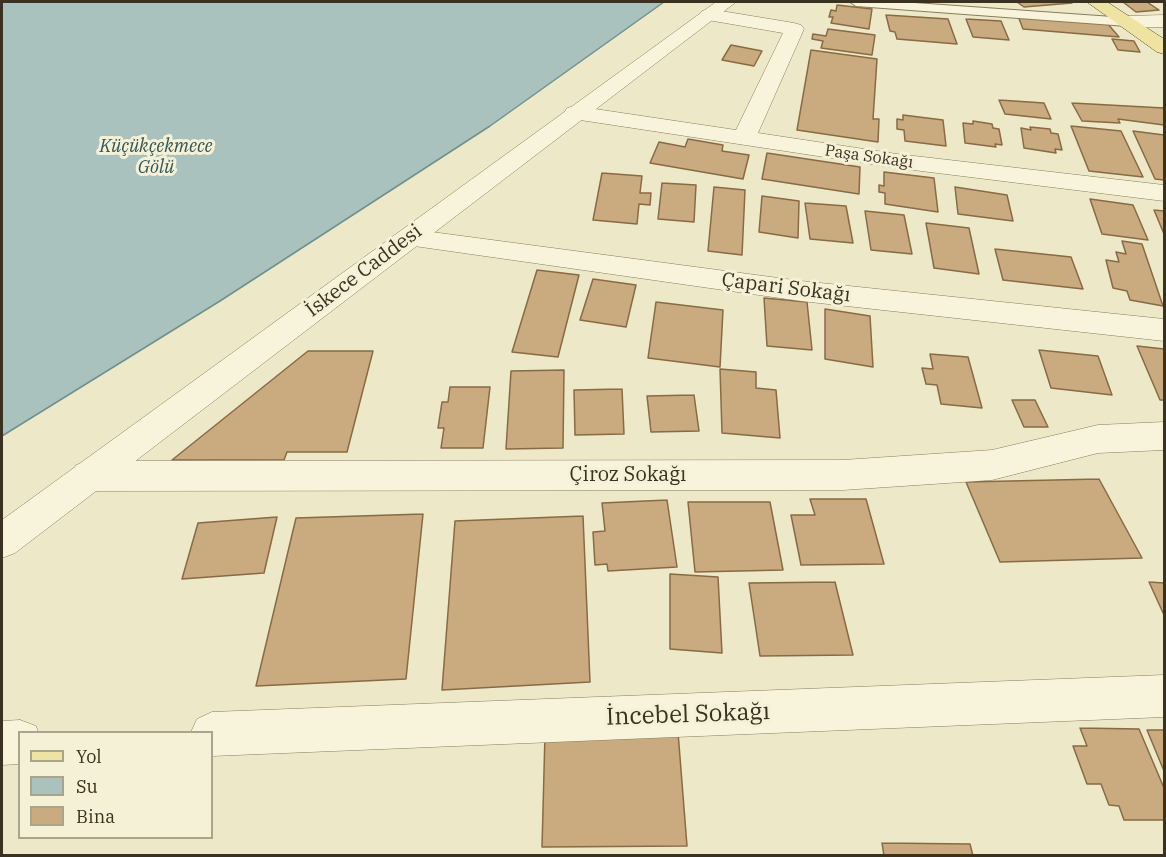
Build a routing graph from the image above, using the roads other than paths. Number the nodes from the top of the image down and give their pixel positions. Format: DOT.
graph roads {
  1 [pos="856,2"];
  2 [pos="1096,2"];
  3 [pos="718,8"];
  4 [pos="1164,21"];
  5 [pos="1126,22"];
  6 [pos="1164,48"];
  7 [pos="575,113"];
  8 [pos="744,138"];
  9 [pos="1164,193"];
  10 [pos="409,238"];
  11 [pos="1164,330"];
  12 [pos="1164,436"];
  13 [pos="88,476"];
  14 [pos="2,541"];
  15 [pos="1164,696"];
  16 [pos="213,735"];
  17 [pos="18,742"];
  18 [pos="2,743"];
  1 -- 5 [label="lane"];
  2 -- 5 [label="main road"];
  3 -- 7 [label="street, İskece Caddesi"];
  3 -- 8 [label="street"];
  4 -- 5 [label="street"];
  5 -- 6 [label="main road"];
  7 -- 8 [label="street, Paşa Sokağı"];
  7 -- 10 [label="street, İskece Caddesi"];
  8 -- 9 [label="street, Paşa Sokağı"];
  10 -- 11 [label="street, Çapari Sokağı"];
  10 -- 13 [label="street, İskece Caddesi"];
  12 -- 13 [label="street, Çiroz Sokağı"];
  13 -- 14 [label="street, İskece Caddesi"];
  15 -- 16 [label="street, İncebel Sokağı"];
  17 -- 18 [label="street"];
}
